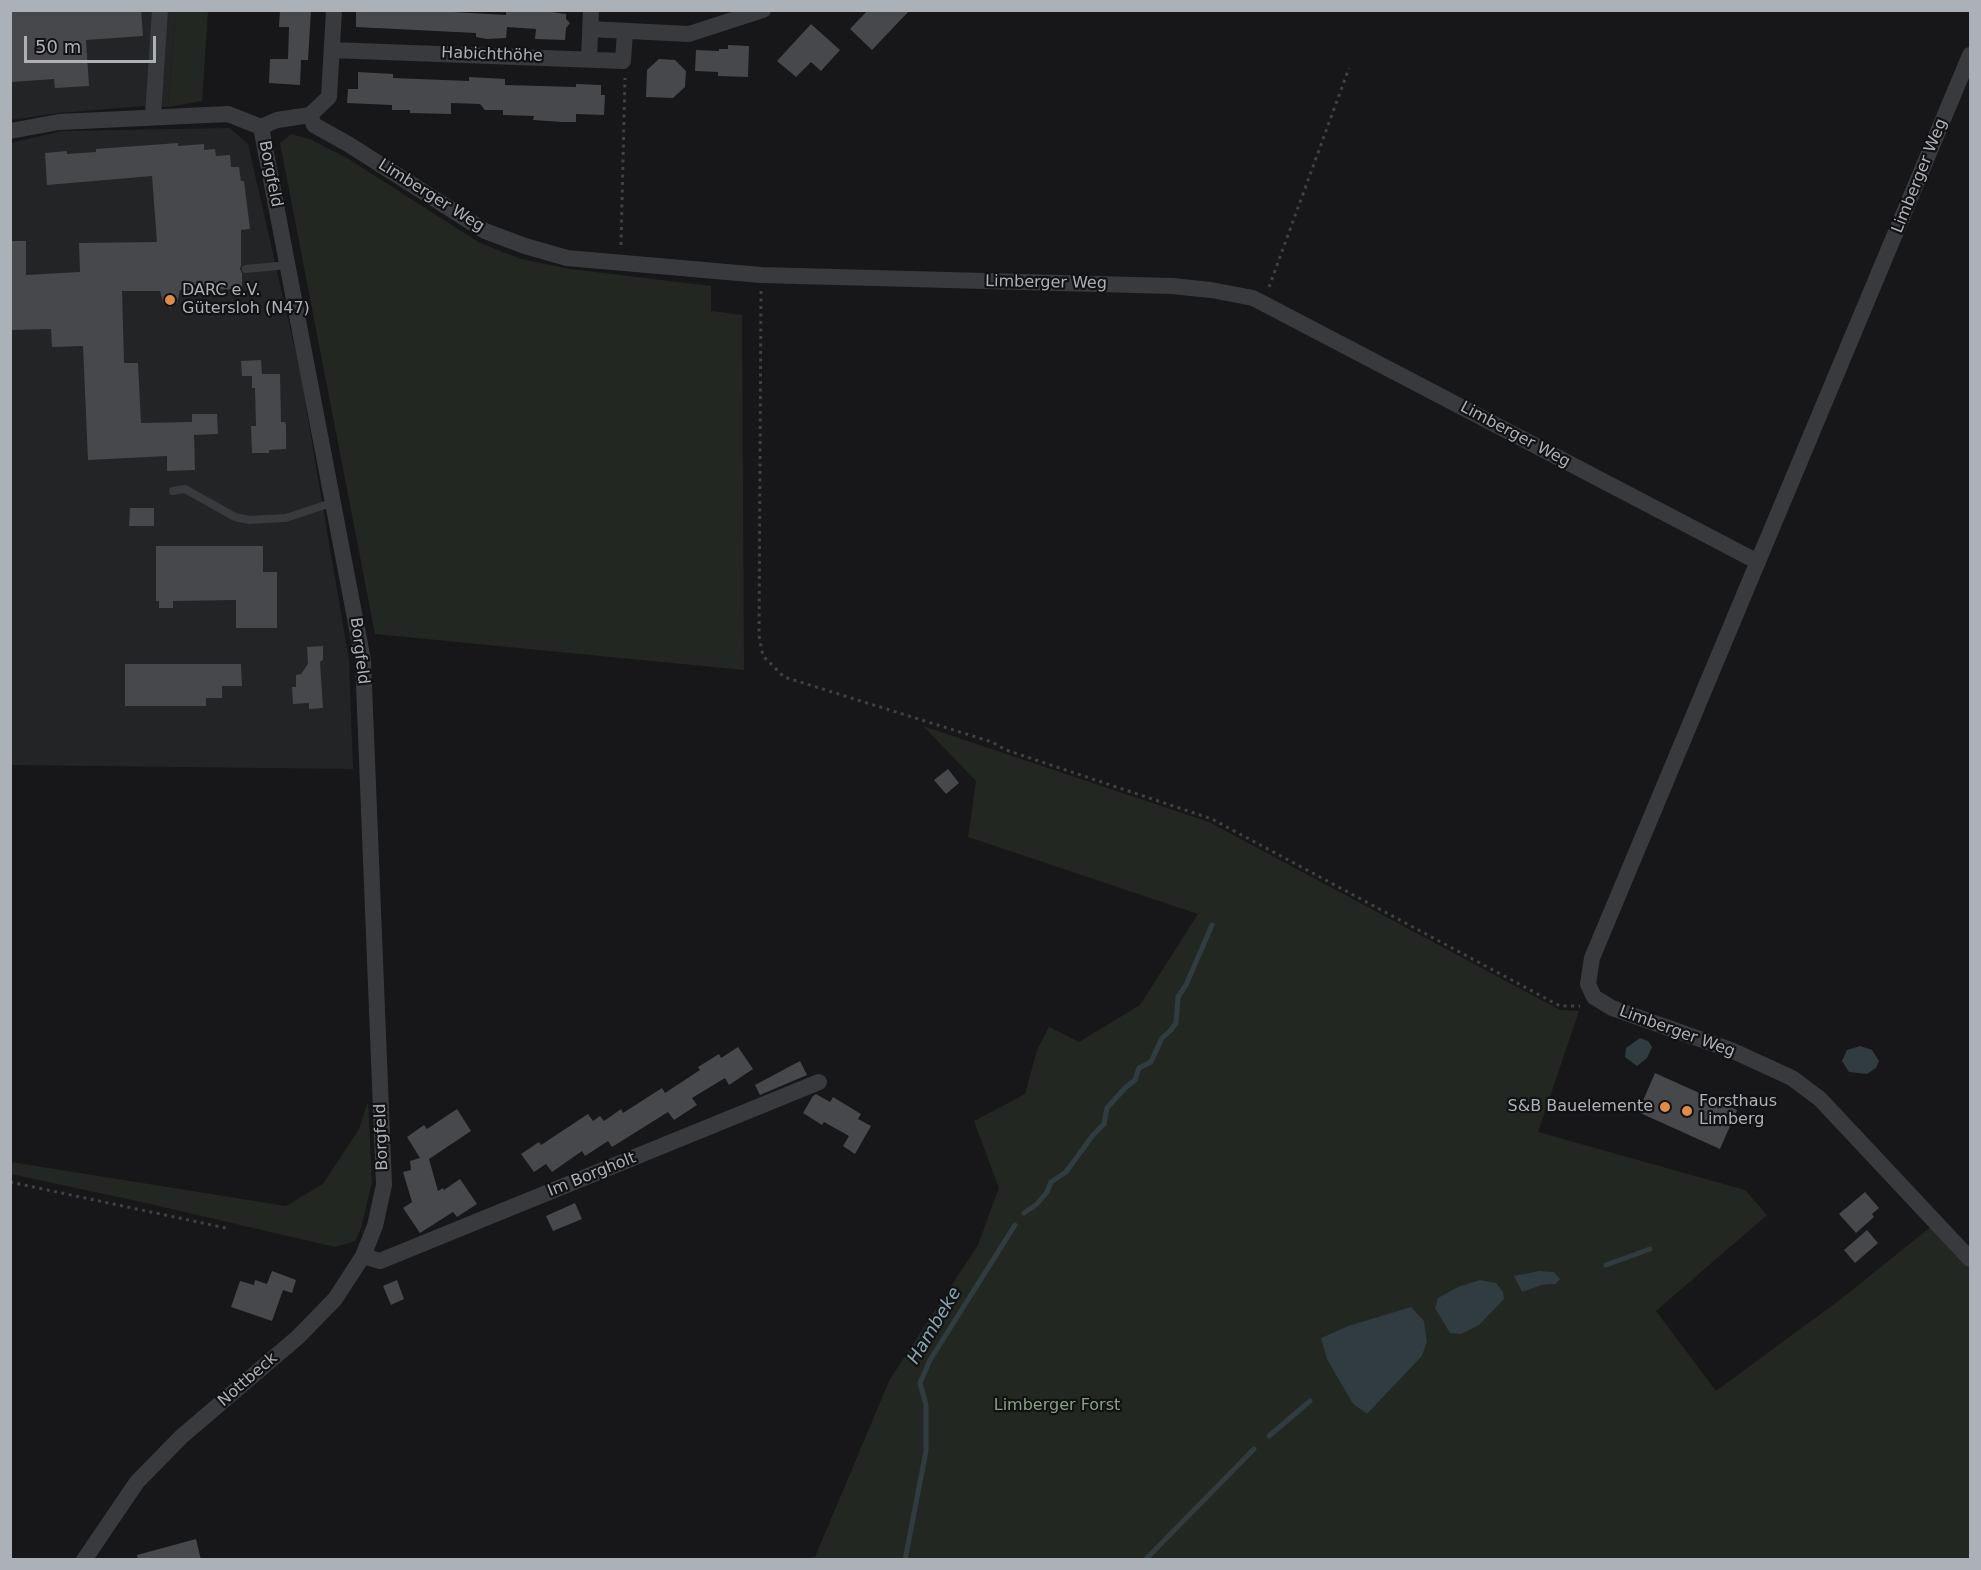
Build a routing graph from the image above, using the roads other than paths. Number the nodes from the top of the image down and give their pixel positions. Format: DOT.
graph roads {
  1 [pos="160,10"];
  2 [pos="334,10"];
  3 [pos="591,10"];
  4 [pos="763,10"];
  5 [pos="590,29"];
  6 [pos="625,32"];
  7 [pos="332,50"];
  8 [pos="1971,55"];
  9 [pos="589,58"];
  10 [pos="310,115"];
  11 [pos="153,116"];
  12 [pos="261,127"];
  13 [pos="10,131"];
  14 [pos="288,265"];
  15 [pos="246,269"];
  16 [pos="173,491"];
  17 [pos="334,501"];
  18 [pos="1758,562"];
  19 [pos="819,1082"];
  20 [pos="384,1185"];
  21 [pos="363,1256"];
  22 [pos="1971,1259"];
  23 [pos="84,1560"];
  1 -- 11 [label="street"];
  2 -- 7 [label="street"];
  3 -- 5 [label="street"];
  4 -- 6 [label="street"];
  5 -- 6 [label="street"];
  5 -- 9 [label="street"];
  6 -- 9 [label="street, Habichthöhe"];
  7 -- 9 [label="street, Habichthöhe"];
  7 -- 10 [label="street"];
  8 -- 18 [label="street, Limberger Weg"];
  10 -- 12 [label="street, Borgfeld"];
  10 -- 18 [label="street, Limberger Weg"];
  11 -- 12 [label="street, Borgfeld"];
  11 -- 13 [label="street, Borgfeld"];
  12 -- 14 [label="street, Borgfeld"];
  14 -- 15 [label="lane"];
  14 -- 17 [label="street, Borgfeld"];
  16 -- 17 [label="lane"];
  17 -- 20 [label="street, Borgfeld"];
  18 -- 22 [label="street, Limberger Weg"];
  19 -- 21 [label="street, Im Borgholt"];
  20 -- 21 [label="street, Nottbeck"];
  21 -- 23 [label="street, Nottbeck"];
}
